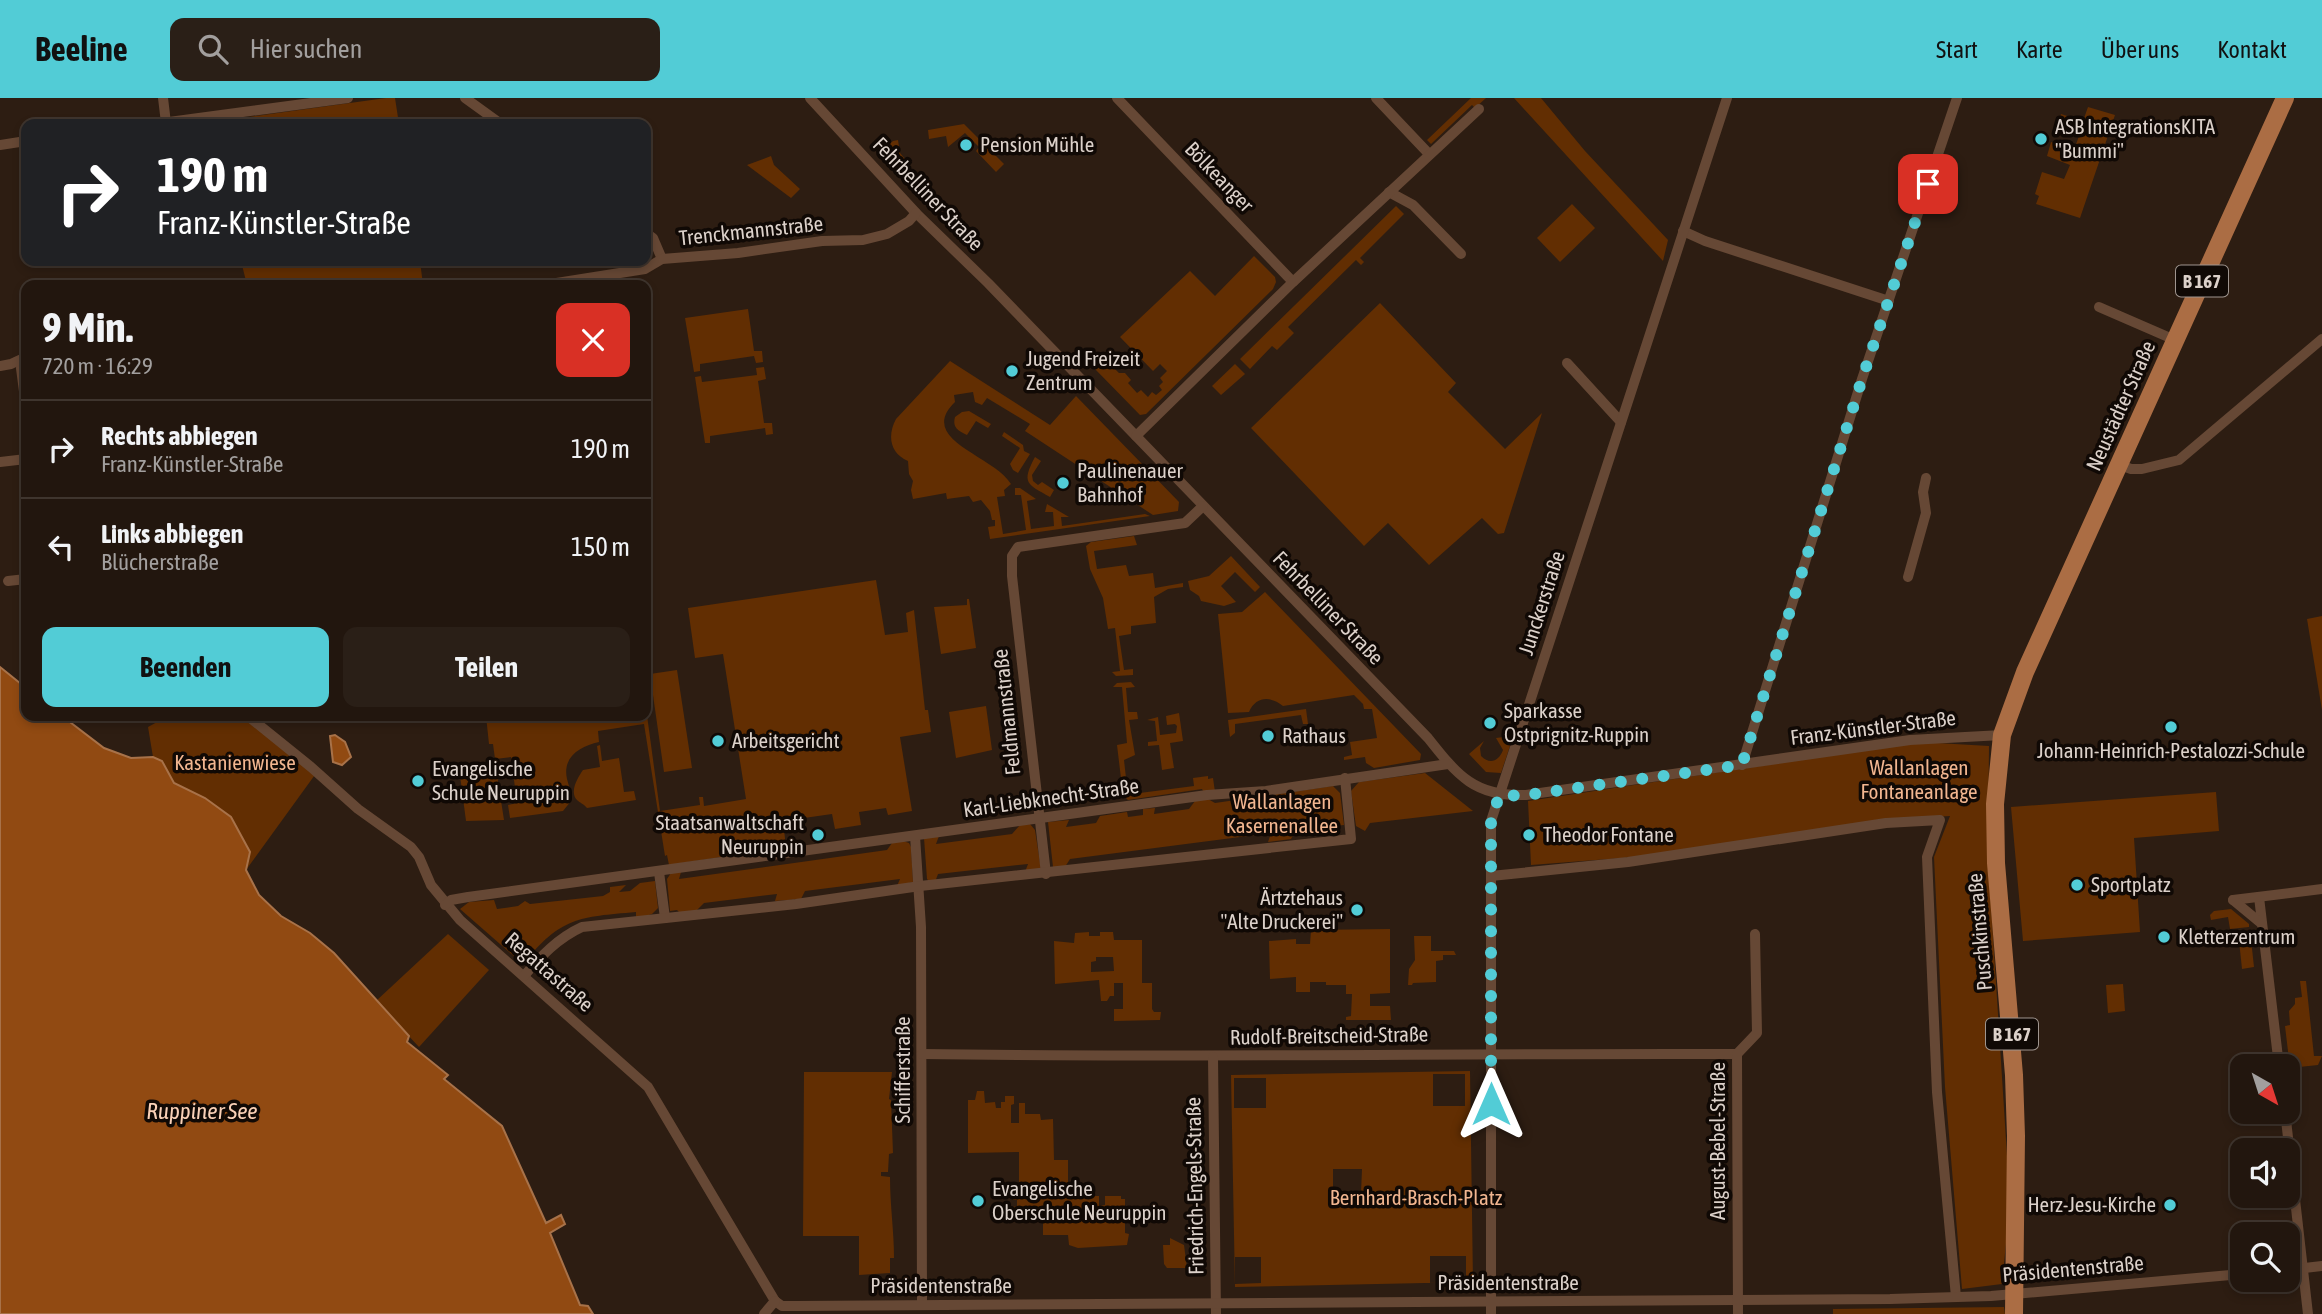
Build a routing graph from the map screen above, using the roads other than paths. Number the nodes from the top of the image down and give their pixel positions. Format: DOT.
graph roads {
  1 [pos="163,98"];
  2 [pos="348,98"];
  3 [pos="465,98"];
  4 [pos="810,98"];
  5 [pos="1117,98"];
  6 [pos="1376,98"];
  7 [pos="1727,98"];
  8 [pos="1957,98"];
  9 [pos="2286,98"];
  10 [pos="1479,109"];
  11 [pos="166,119"];
  12 [pos="189,119"];
  13 [pos="494,119"];
  14 [pos="21,142"];
  15 [pos="0,145"];
  16 [pos="1429,154"];
  17 [pos="1389,192"];
  18 [pos="916,213"];
  19 [pos="1683,231"];
  20 [pos="651,237"];
  21 [pos="1461,254"];
  22 [pos="662,260"];
  23 [pos="651,266"];
  24 [pos="651,266"];
  25 [pos="576,280"];
  26 [pos="1293,282"];
  27 [pos="1889,301"];
  28 [pos="2099,307"];
  29 [pos="2322,339"];
  30 [pos="2175,340"];
  31 [pos="21,359"];
  32 [pos="1567,363"];
  33 [pos="0,366"];
  34 [pos="1621,422"];
  35 [pos="1136,436"];
  36 [pos="21,460"];
  37 [pos="0,462"];
  38 [pos="2120,465"];
  39 [pos="1926,478"];
  40 [pos="1203,506"];
  41 [pos="1908,577"];
  42 [pos="21,580"];
  43 [pos="8,581"];
  44 [pos="254,721"];
  45 [pos="2002,735"];
  46 [pos="1448,764"];
  47 [pos="1742,765"];
  48 [pos="1345,778"];
  49 [pos="1499,796"];
  50 [pos="1038,820"];
  51 [pos="915,836"];
  52 [pos="659,872"];
  53 [pos="1046,874"];
  54 [pos="1491,876"];
  55 [pos="920,886"];
  56 [pos="2322,889"];
  57 [pos="2259,897"];
  58 [pos="445,905"];
  59 [pos="665,918"];
  60 [pos="2262,924"];
  61 [pos="1755,934"];
  62 [pos="524,976"];
  63 [pos="1490,1053"];
  64 [pos="922,1054"];
  65 [pos="1737,1054"];
  66 [pos="2278,1054"];
  67 [pos="1213,1057"];
  68 [pos="2287,1124"];
  69 [pos="2322,1266"];
  70 [pos="2300,1268"];
  71 [pos="2304,1268"];
  72 [pos="2230,1274"];
  73 [pos="2013,1294"];
  74 [pos="1956,1297"];
  75 [pos="775,1301"];
  76 [pos="1738,1301"];
  77 [pos="922,1304"];
  78 [pos="1491,1308"];
  79 [pos="885,1310"];
  80 [pos="1216,1310"];
  81 [pos="764,1314"];
  82 [pos="1738,1314"];
  83 [pos="2014,1314"];
  84 [pos="2308,1314"];
  1 -- 11 [label="street"];
  2 -- 12 [label="street"];
  3 -- 13 [label="street"];
  4 -- 18 [label="street, Fehrbelliner Straße"];
  5 -- 26 [label="street, Bölkeanger"];
  6 -- 16 [label="street"];
  7 -- 19 [label="street, Junckerstraße"];
  8 -- 27 [label="street"];
  9 -- 30 [label="main road, Neustädter Straße / B 167"];
  10 -- 16 [label="street"];
  14 -- 15 [label="street"];
  16 -- 17 [label="street"];
  17 -- 21 [label="street"];
  17 -- 26 [label="street"];
  18 -- 22 [label="street, Trenckmannstraße"];
  18 -- 35 [label="street, Fehrbelliner Straße"];
  19 -- 27 [label="street"];
  19 -- 34 [label="street, Junckerstraße"];
  20 -- 22 [label="street"];
  22 -- 23 [label="street, Trenckmannstraße"];
  24 -- 25 [label="street, Trenckmannstraße"];
  26 -- 35 [label="street"];
  27 -- 47 [label="street"];
  28 -- 30 [label="street"];
  29 -- 38 [label="street"];
  30 -- 38 [label="main road, Neustädter Straße / B 167"];
  31 -- 33 [label="street"];
  32 -- 34 [label="street"];
  34 -- 49 [label="street, Junckerstraße"];
  35 -- 40 [label="street, Fehrbelliner Straße"];
  36 -- 37 [label="street"];
  38 -- 45 [label="main road, Neustädter Straße / B 167"];
  39 -- 41 [label="street"];
  40 -- 46 [label="street, Fehrbelliner Straße"];
  40 -- 50 [label="street, Feldmannstraße"];
  42 -- 43 [label="street"];
  44 -- 58 [label="street, Regattastraße"];
  45 -- 47 [label="street, Franz-Künstler-Straße"];
  45 -- 73 [label="main road, Puschkinstraße / B 167"];
  46 -- 48 [label="street, Karl-Liebknecht-Straße"];
  46 -- 49 [label="street, Fehrbelliner Straße"];
  47 -- 49 [label="street, Franz-Künstler-Straße"];
  48 -- 50 [label="street, Karl-Liebknecht-Straße"];
  48 -- 53 [label="street"];
  49 -- 54 [label="street, Junckerstraße"];
  50 -- 51 [label="street, Karl-Liebknecht-Straße"];
  50 -- 53 [label="street, Feldmannstraße"];
  51 -- 52 [label="street, Karl-Liebknecht-Straße"];
  51 -- 55 [label="street, Schifferstraße"];
  52 -- 58 [label="street, Karl-Liebknecht-Straße"];
  52 -- 59 [label="street"];
  53 -- 55 [label="street"];
  54 -- 63 [label="street, Junckerstraße"];
  54 -- 74 [label="street"];
  55 -- 59 [label="street"];
  55 -- 64 [label="street, Schifferstraße"];
  56 -- 57 [label="street"];
  57 -- 60 [label="street"];
  57 -- 60 [label="street"];
  58 -- 62 [label="street, Regattastraße"];
  59 -- 62 [label="street"];
  60 -- 66 [label="street"];
  61 -- 65 [label="street, August-Bebel-Straße"];
  62 -- 75 [label="street, Regattastraße"];
  63 -- 65 [label="street, Rudolf-Breitscheid-Straße"];
  63 -- 67 [label="street, Rudolf-Breitscheid-Straße"];
  63 -- 78 [label="street, Junckerstraße"];
  64 -- 67 [label="street, Rudolf-Breitscheid-Straße"];
  64 -- 77 [label="street, Schifferstraße"];
  65 -- 76 [label="street, August-Bebel-Straße"];
  67 -- 80 [label="street, Friedrich-Engels-Straße"];
  68 -- 71 [label="street"];
  69 -- 71 [label="street"];
  70 -- 71 [label="street"];
  71 -- 84 [label="street"];
  72 -- 73 [label="street, Präsidentenstraße"];
  73 -- 74 [label="street, Präsidentenstraße"];
  73 -- 83 [label="main road, B 167"];
  74 -- 76 [label="street, Präsidentenstraße"];
  75 -- 79 [label="street, Präsidentenstraße"];
  75 -- 81 [label="street"];
  76 -- 78 [label="street, Präsidentenstraße"];
  76 -- 82 [label="street, August-Bebel-Straße"];
  77 -- 79 [label="street, Präsidentenstraße"];
  77 -- 80 [label="street, Präsidentenstraße"];
  78 -- 80 [label="street, Präsidentenstraße"];
}
